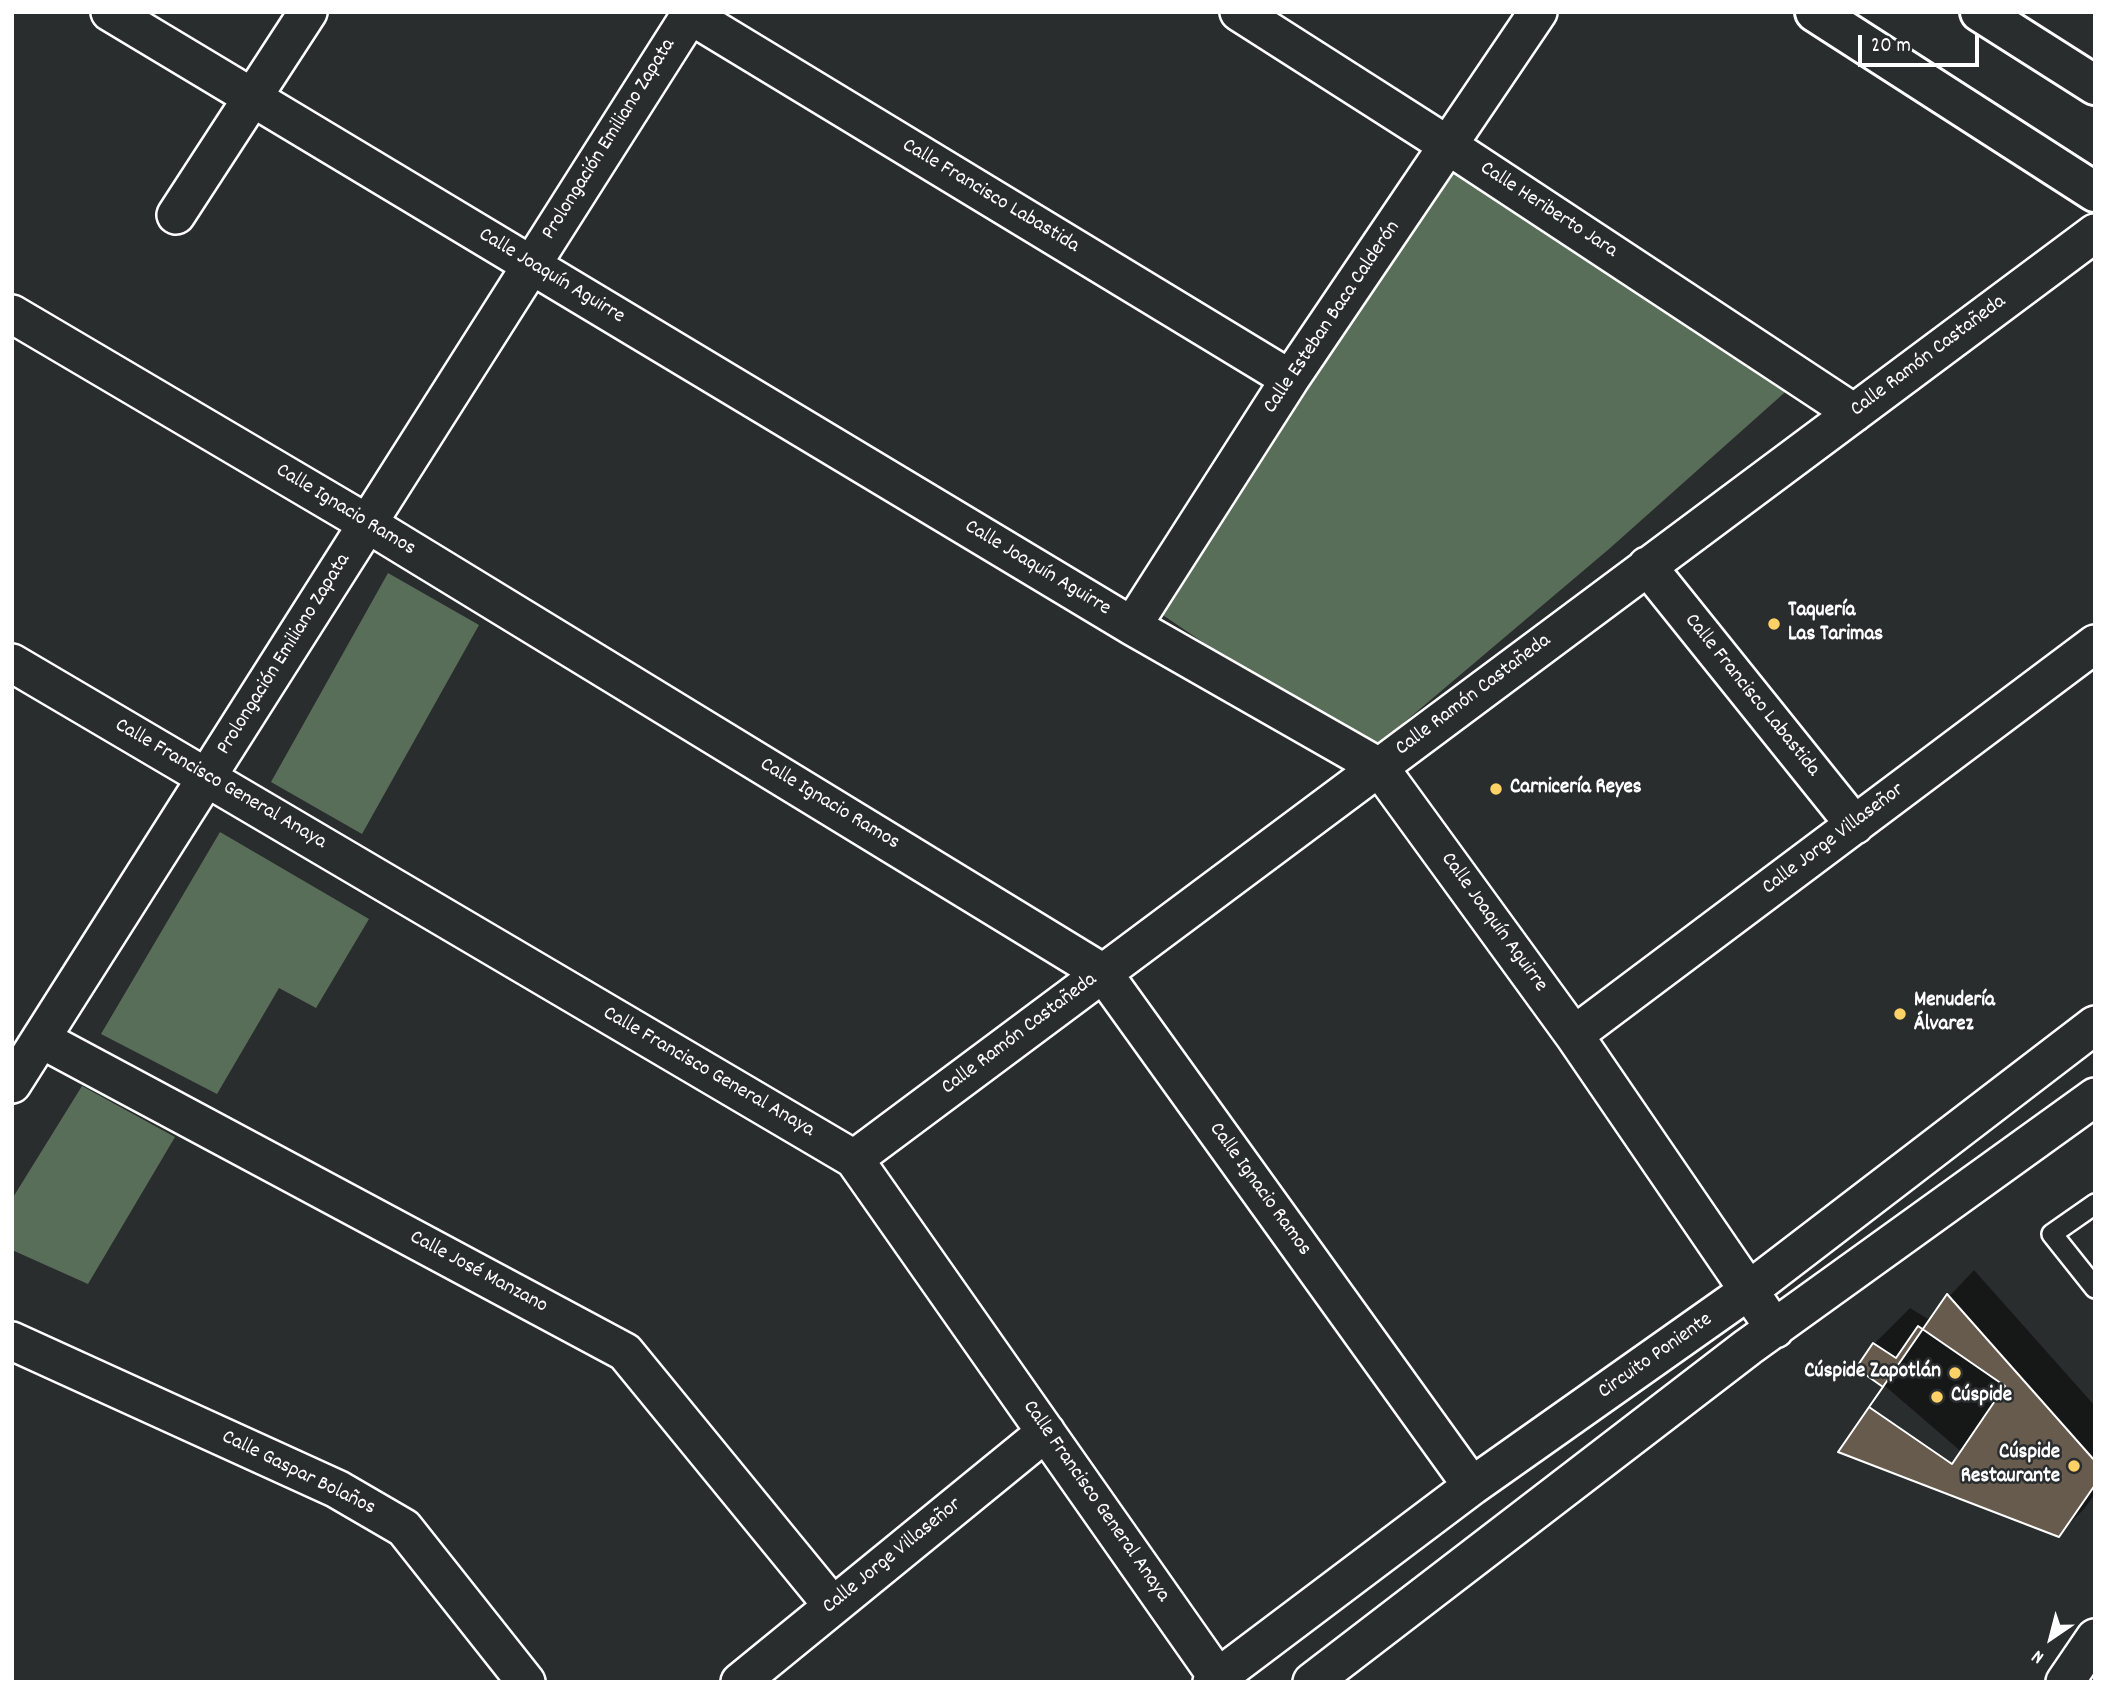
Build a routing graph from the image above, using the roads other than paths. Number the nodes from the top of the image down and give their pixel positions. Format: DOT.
graph roads {
  1 [pos="110,12"];
  2 [pos="308,12"];
  3 [pos="1239,12"];
  4 [pos="1538,12"];
  5 [pos="1815,12"];
  6 [pos="1980,12"];
  7 [pos="691,14"];
  8 [pos="2095,85"];
  9 [pos="253,98"];
  10 [pos="1449,146"];
  11 [pos="2095,192"];
  12 [pos="176,215"];
  13 [pos="2095,233"];
  14 [pos="531,265"];
  15 [pos="12,314"];
  16 [pos="1290,379"];
  17 [pos="1854,413"];
  18 [pos="368,524"];
  19 [pos="1647,566"];
  20 [pos="1132,626"];
  21 [pos="2095,644"];
  22 [pos="12,663"];
  23 [pos="1379,766"];
  24 [pos="207,777"];
  25 [pos="1855,825"];
  26 [pos="1102,973"];
  27 [pos="2095,1025"];
  28 [pos="1574,1035"];
  29 [pos="41,1039"];
  30 [pos="12,1084"];
  31 [pos="2095,1097"];
  32 [pos="854,1158"];
  33 [pos="2095,1204"];
  34 [pos="2095,1288"];
  35 [pos="1748,1291"];
  36 [pos="1774,1329"];
  37 [pos="12,1341"];
  38 [pos="1046,1432"];
  39 [pos="1472,1486"];
  40 [pos="833,1606"];
  41 [pos="2095,1638"];
  42 [pos="1217,1680"];
  43 [pos="526,1682"];
  44 [pos="740,1682"];
  45 [pos="1312,1682"];
  46 [pos="2065,1682"];
  1 -- 9 [label="street, Calle Joaquín Aguirre"];
  2 -- 9 [label="street"];
  3 -- 10 [label="street, Calle Heriberto Jara"];
  4 -- 10 [label="street, Calle Esteban Baca Calderón"];
  5 -- 11 [label="street"];
  6 -- 8 [label="street"];
  7 -- 14 [label="street, Prolongación Emiliano Zapata"];
  7 -- 16 [label="street, Calle Francisco Labastida"];
  9 -- 12 [label="street"];
  9 -- 14 [label="street, Calle Joaquín Aguirre"];
  10 -- 16 [label="street, Calle Esteban Baca Calderón"];
  10 -- 17 [label="street, Calle Heriberto Jara"];
  13 -- 17 [label="street, Calle Ramón Castañeda"];
  14 -- 18 [label="street, Prolongación Emiliano Zapata"];
  14 -- 20 [label="street, Calle Joaquín Aguirre"];
  15 -- 18 [label="street, Calle Ignacio Ramos"];
  16 -- 20 [label="street, Calle Esteban Baca Calderón"];
  17 -- 19 [label="street, Calle Ramón Castañeda"];
  18 -- 24 [label="street, Prolongación Emiliano Zapata"];
  18 -- 26 [label="street, Calle Ignacio Ramos"];
  19 -- 23 [label="street, Calle Ramón Castañeda"];
  19 -- 25 [label="street, Calle Francisco Labastida"];
  20 -- 23 [label="street, Calle Joaquín Aguirre"];
  21 -- 25 [label="street, Calle Jorge Villaseñor"];
  22 -- 24 [label="street, Calle Francisco General Anaya"];
  23 -- 26 [label="street, Calle Ramón Castañeda"];
  23 -- 28 [label="street, Calle Joaquín Aguirre"];
  24 -- 29 [label="street, Prolongación Emiliano Zapata"];
  24 -- 32 [label="street, Calle Francisco General Anaya"];
  25 -- 28 [label="street, Calle Jorge Villaseñor"];
  26 -- 32 [label="street, Calle Ramón Castañeda"];
  26 -- 39 [label="street, Calle Ignacio Ramos"];
  27 -- 35 [label="street, Circuito Poniente"];
  28 -- 35 [label="street, Calle Joaquín Aguirre"];
  29 -- 30 [label="street, Prolongación Emiliano Zapata"];
  29 -- 40 [label="street, Calle José Manzano"];
  31 -- 36 [label="street"];
  32 -- 38 [label="street, Calle Francisco General Anaya"];
  33 -- 34 [label="lane"];
  35 -- 36 [label="street, Calle Joaquín Aguirre"];
  35 -- 39 [label="street, Circuito Poniente"];
  36 -- 45 [label="street"];
  37 -- 43 [label="street, Calle Gaspar Bolaños"];
  38 -- 40 [label="street, Calle Jorge Villaseñor"];
  38 -- 42 [label="street, Calle Francisco General Anaya"];
  39 -- 42 [label="street, Circuito Poniente"];
  40 -- 44 [label="street, Calle Jorge Villaseñor"];
  41 -- 46 [label="street"];
}
